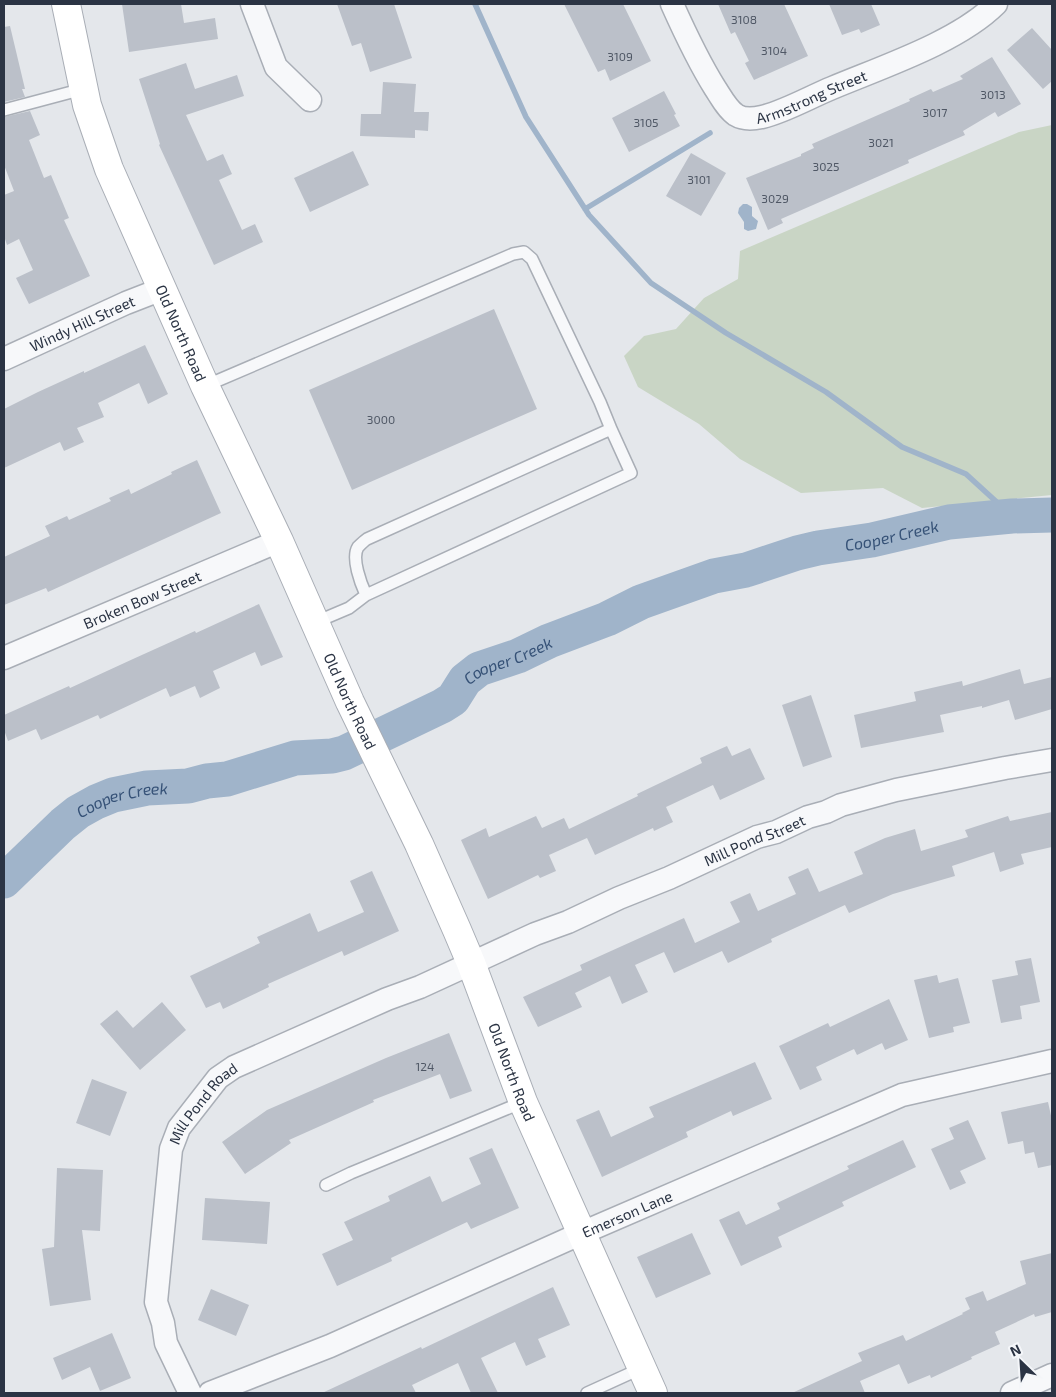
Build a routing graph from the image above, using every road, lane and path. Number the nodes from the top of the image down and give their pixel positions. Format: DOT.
graph roads {
  1 [pos="66,4"];
  2 [pos="252,4"];
  3 [pos="672,4"];
  4 [pos="996,4"];
  5 [pos="83,89"];
  6 [pos="310,100"];
  7 [pos="4,110"];
  8 [pos="162,289"];
  9 [pos="4,359"];
  10 [pos="205,386"];
  11 [pos="611,429"];
  12 [pos="279,541"];
  13 [pos="366,595"];
  14 [pos="316,622"];
  15 [pos="4,658"];
  16 [pos="1052,760"];
  17 [pos="471,963"];
  18 [pos="1052,1061"];
  19 [pos="524,1102"];
  20 [pos="326,1186"];
  21 [pos="582,1234"];
  22 [pos="642,1368"];
  23 [pos="1052,1375"];
  24 [pos="190,1393"];
  25 [pos="210,1393"];
  26 [pos="587,1393"];
  27 [pos="653,1393"];
  28 [pos="1012,1393"];
  1 -- 5 [label="street, Old North Road"];
  2 -- 6 [label="street"];
  3 -- 4 [label="street, Armstrong Street"];
  5 -- 7 [label="lane"];
  5 -- 8 [label="street, Old North Road"];
  8 -- 9 [label="street, Windy Hill Street"];
  8 -- 10 [label="street, Old North Road"];
  10 -- 11 [label="lane"];
  10 -- 12 [label="street, Old North Road"];
  11 -- 13 [label="lane"];
  11 -- 13 [label="lane"];
  12 -- 14 [label="street, Old North Road"];
  12 -- 15 [label="street, Broken Bow Street"];
  13 -- 14 [label="lane"];
  14 -- 17 [label="street, Old North Road"];
  16 -- 17 [label="street, Mill Pond Street"];
  17 -- 19 [label="street, Old North Road"];
  17 -- 24 [label="street, Mill Pond Road"];
  18 -- 21 [label="street, Emerson Lane"];
  19 -- 20 [label="lane"];
  19 -- 21 [label="street, Old North Road"];
  21 -- 22 [label="street, Old North Road"];
  21 -- 25 [label="street, Emerson Lane"];
  22 -- 26 [label="lane"];
  22 -- 27 [label="street, Old North Road"];
  23 -- 28 [label="street"];
}
